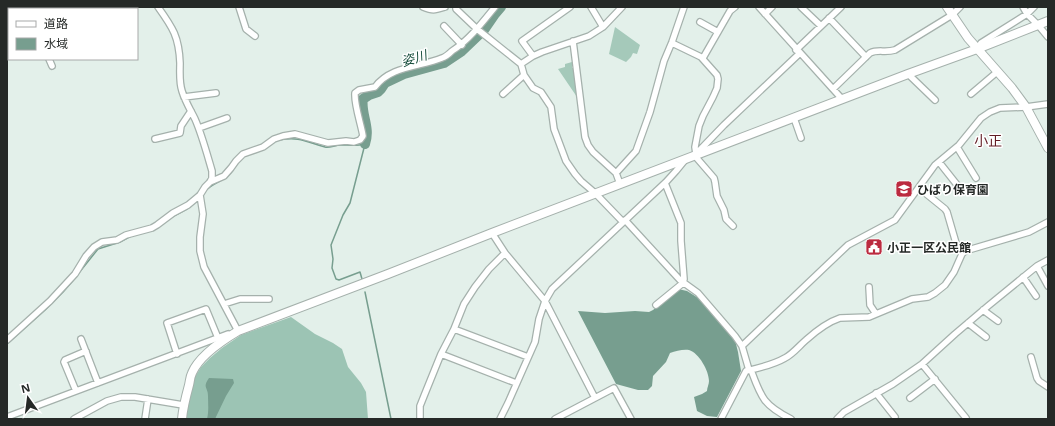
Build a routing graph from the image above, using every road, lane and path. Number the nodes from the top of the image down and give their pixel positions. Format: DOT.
graph roads {
  1 [pos="158,7"];
  2 [pos="239,7"];
  3 [pos="423,7"];
  4 [pos="444,7"];
  5 [pos="456,7"];
  6 [pos="495,7"];
  7 [pos="570,7"];
  8 [pos="591,7"];
  9 [pos="622,7"];
  10 [pos="684,7"];
  11 [pos="735,7"];
  12 [pos="759,7"];
  13 [pos="772,7"];
  14 [pos="801,7"];
  15 [pos="841,7"];
  16 [pos="947,7"];
  17 [pos="960,7"];
  18 [pos="1023,7"];
  19 [pos="1034,7"];
  20 [pos="765,14"];
  21 [pos="1027,14"];
  22 [pos="952,15"];
  23 [pos="829,18"];
  24 [pos="1048,21"];
  25 [pos="700,22"];
  26 [pos="1038,25"];
  27 [pos="444,26"];
  28 [pos="821,26"];
  29 [pos="603,27"];
  30 [pos="477,29"];
  31 [pos="718,32"];
  32 [pos="255,36"];
  33 [pos="1048,37"];
  34 [pos="573,41"];
  35 [pos="672,43"];
  36 [pos="462,45"];
  37 [pos="977,49"];
  38 [pos="798,51"];
  39 [pos="533,56"];
  40 [pos="866,57"];
  41 [pos="703,58"];
  42 [pos="49,60"];
  43 [pos="521,64"];
  44 [pos="52,66"];
  45 [pos="997,72"];
  46 [pos="908,74"];
  47 [pos="524,75"];
  48 [pos="833,89"];
  49 [pos="216,93"];
  50 [pos="503,94"];
  51 [pos="971,94"];
  52 [pos="184,97"];
  53 [pos="842,99"];
  54 [pos="935,100"];
  55 [pos="1048,104"];
  56 [pos="1026,108"];
  57 [pos="191,111"];
  58 [pos="226,118"];
  59 [pos="794,118"];
  60 [pos="199,128"];
  61 [pos="801,138"];
  62 [pos="155,139"];
  63 [pos="956,147"];
  64 [pos="1048,148"];
  65 [pos="695,155"];
  66 [pos="685,160"];
  67 [pos="939,162"];
  68 [pos="616,173"];
  69 [pos="976,178"];
  70 [pos="210,182"];
  71 [pos="665,183"];
  72 [pos="620,184"];
  73 [pos="958,186"];
  74 [pos="919,188"];
  75 [pos="595,193"];
  76 [pos="200,195"];
  77 [pos="624,221"];
  78 [pos="1048,222"];
  79 [pos="733,226"];
  80 [pos="492,233"];
  81 [pos="963,252"];
  82 [pos="505,253"];
  83 [pos="1048,260"];
  84 [pos="1037,266"];
  85 [pos="1023,278"];
  86 [pos="683,283"];
  87 [pos="1048,286"];
  88 [pos="869,287"];
  89 [pos="1036,296"];
  90 [pos="270,299"];
  91 [pos="545,301"];
  92 [pos="224,304"];
  93 [pos="656,305"];
  94 [pos="983,310"];
  95 [pos="876,314"];
  96 [pos="998,321"];
  97 [pos="968,323"];
  98 [pos="454,329"];
  99 [pos="238,330"];
  100 [pos="986,337"];
  101 [pos="218,338"];
  102 [pos="81,339"];
  103 [pos="7,340"];
  104 [pos="742,346"];
  105 [pos="86,351"];
  106 [pos="177,354"];
  107 [pos="441,354"];
  108 [pos="528,357"];
  109 [pos="1031,357"];
  110 [pos="922,364"];
  111 [pos="750,370"];
  112 [pos="935,379"];
  113 [pos="98,383"];
  114 [pos="516,383"];
  115 [pos="1048,387"];
  116 [pos="76,391"];
  117 [pos="876,394"];
  118 [pos="595,398"];
  119 [pos="910,398"];
  120 [pos="148,399"];
  121 [pos="183,405"];
  122 [pos="7,417"];
  123 [pos="895,417"];
  124 [pos="966,418"];
  125 [pos="74,419"];
  126 [pos="146,419"];
  127 [pos="182,419"];
  128 [pos="420,419"];
  129 [pos="500,419"];
  130 [pos="555,419"];
  131 [pos="631,419"];
  132 [pos="721,419"];
  133 [pos="791,419"];
  134 [pos="837,419"];
  1 -- 52 [label="street"];
  2 -- 32 [label="street"];
  3 -- 4 [label="street"];
  5 -- 30 [label="street"];
  6 -- 30 [label="street"];
  7 -- 39 [label="street"];
  8 -- 29 [label="street"];
  9 -- 29 [label="street"];
  10 -- 35 [label="street"];
  11 -- 31 [label="street"];
  12 -- 20 [label="street"];
  13 -- 20 [label="street"];
  14 -- 28 [label="street"];
  15 -- 23 [label="street"];
  16 -- 22 [label="street"];
  17 -- 22 [label="street"];
  18 -- 21 [label="street"];
  19 -- 21 [label="street"];
  20 -- 38 [label="street"];
  21 -- 26 [label="street"];
  21 -- 37 [label="street"];
  22 -- 37 [label="street"];
  22 -- 40 [label="street"];
  23 -- 28 [label="street"];
  23 -- 40 [label="street"];
  24 -- 26 [label="street"];
  25 -- 31 [label="street"];
  26 -- 33 [label="street"];
  26 -- 37 [label="street"];
  27 -- 36 [label="street"];
  28 -- 38 [label="street"];
  29 -- 34 [label="street"];
  30 -- 36 [label="street"];
  30 -- 43 [label="street"];
  31 -- 41 [label="street"];
  34 -- 39 [label="street"];
  34 -- 68 [label="street"];
  35 -- 41 [label="street"];
  35 -- 68 [label="street"];
  36 -- 70 [label="street"];
  37 -- 45 [label="street"];
  37 -- 46 [label="street"];
  38 -- 48 [label="street"];
  38 -- 65 [label="street"];
  39 -- 43 [label="street"];
  40 -- 48 [label="street"];
  41 -- 65 [label="street"];
  42 -- 44 [label="street"];
  43 -- 47 [label="street"];
  45 -- 51 [label="street"];
  45 -- 56 [label="street"];
  46 -- 53 [label="street"];
  46 -- 54 [label="street"];
  47 -- 50 [label="street"];
  47 -- 75 [label="street"];
  48 -- 53 [label="street"];
  49 -- 52 [label="street"];
  52 -- 57 [label="street"];
  53 -- 59 [label="street"];
  55 -- 56 [label="street"];
  56 -- 63 [label="street"];
  56 -- 64 [label="street"];
  57 -- 60 [label="street"];
  57 -- 62 [label="street"];
  58 -- 60 [label="street"];
  59 -- 61 [label="street"];
  59 -- 65 [label="street"];
  60 -- 70 [label="street"];
  63 -- 67 [label="street"];
  63 -- 69 [label="street"];
  65 -- 66 [label="street"];
  65 -- 79 [label="street"];
  66 -- 71 [label="street"];
  66 -- 72 [label="street"];
  67 -- 73 [label="street"];
  67 -- 74 [label="street"];
  68 -- 72 [label="street"];
  70 -- 76 [label="street"];
  71 -- 77 [label="street"];
  71 -- 86 [label="street"];
  72 -- 75 [label="street"];
  74 -- 81 [label="street"];
  74 -- 104 [label="street"];
  75 -- 77 [label="street"];
  75 -- 80 [label="street"];
  76 -- 92 [label="street"];
  76 -- 103 [label="street"];
  77 -- 86 [label="street"];
  77 -- 91 [label="street"];
  78 -- 81 [label="street"];
  80 -- 82 [label="street"];
  80 -- 99 [label="street"];
  81 -- 95 [label="street"];
  82 -- 91 [label="street"];
  82 -- 98 [label="street"];
  83 -- 84 [label="street"];
  84 -- 85 [label="street"];
  84 -- 87 [label="street"];
  85 -- 89 [label="street"];
  85 -- 94 [label="street"];
  86 -- 93 [label="street"];
  86 -- 104 [label="street"];
  88 -- 95 [label="street"];
  90 -- 92 [label="street"];
  91 -- 108 [label="street"];
  91 -- 118 [label="street"];
  92 -- 99 [label="street"];
  94 -- 96 [label="street"];
  94 -- 97 [label="street"];
  95 -- 111 [label="street"];
  97 -- 100 [label="street"];
  97 -- 110 [label="street"];
  98 -- 107 [label="street"];
  98 -- 108 [label="street"];
  99 -- 101 [label="street"];
  99 -- 121 [label="street"];
  101 -- 106 [label="street"];
  101 -- 106 [label="street"];
  102 -- 105 [label="street"];
  104 -- 111 [label="street"];
  105 -- 113 [label="street"];
  105 -- 116 [label="street"];
  106 -- 113 [label="street"];
  107 -- 114 [label="street"];
  107 -- 128 [label="street"];
  108 -- 114 [label="street"];
  109 -- 115 [label="street"];
  110 -- 112 [label="street"];
  110 -- 117 [label="street"];
  111 -- 132 [label="street"];
  111 -- 133 [label="street"];
  112 -- 119 [label="street"];
  112 -- 124 [label="street"];
  113 -- 116 [label="street"];
  114 -- 129 [label="street"];
  116 -- 122 [label="street"];
  117 -- 123 [label="street"];
  117 -- 134 [label="street"];
  118 -- 130 [label="street"];
  118 -- 131 [label="street"];
  120 -- 121 [label="street"];
  120 -- 125 [label="street"];
  120 -- 126 [label="street"];
  121 -- 127 [label="street"];
}
